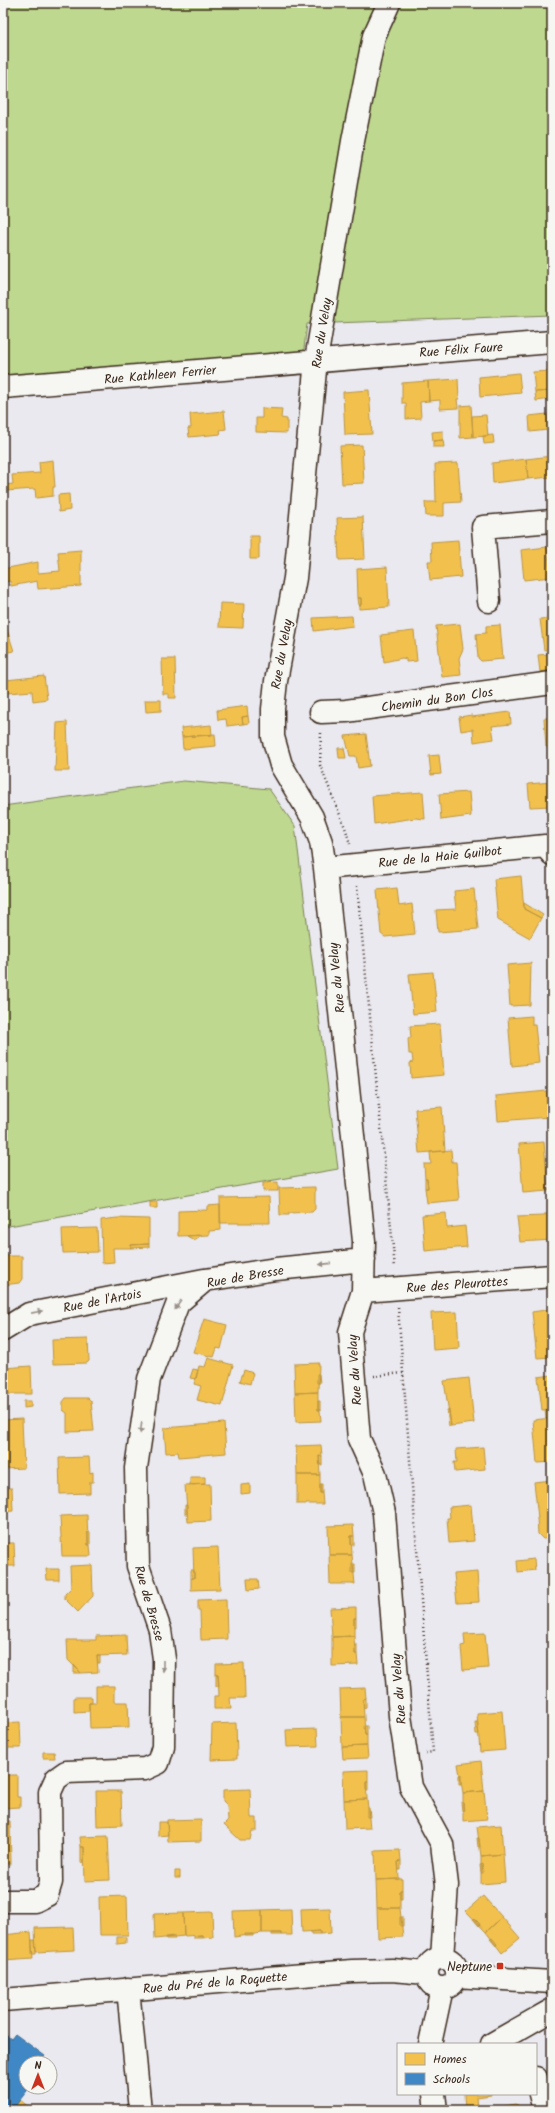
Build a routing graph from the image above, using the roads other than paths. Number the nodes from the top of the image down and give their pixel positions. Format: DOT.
graph roads {
  1 [pos="389,3"];
  2 [pos="552,342"];
  3 [pos="316,360"];
  4 [pos="3,387"];
  5 [pos="552,521"];
  6 [pos="489,601"];
  7 [pos="552,684"];
  8 [pos="322,712"];
  9 [pos="550,848"];
  10 [pos="325,868"];
  11 [pos="364,1260"];
  12 [pos="552,1276"];
  13 [pos="205,1280"];
  14 [pos="363,1291"];
  15 [pos="3,1330"];
  16 [pos="3,1901"];
  17 [pos="442,1958"];
  18 [pos="426,1973"];
  19 [pos="449,1982"];
  20 [pos="552,1982"];
  21 [pos="128,1989"];
  22 [pos="3,2000"];
  23 [pos="552,2010"];
  24 [pos="525,2035"];
  25 [pos="430,2043"];
  26 [pos="496,2043"];
  27 [pos="537,2082"];
  28 [pos="434,2095"];
  29 [pos="140,2110"];
  30 [pos="436,2110"];
  31 [pos="544,2110"];
  1 -- 3 [label="street, Rue du Velay"];
  2 -- 3 [label="street, Rue Félix Faure"];
  3 -- 4 [label="street, Rue Kathleen Ferrier"];
  3 -- 10 [label="street, Rue du Velay"];
  5 -- 6 [label="street"];
  7 -- 8 [label="street, Chemin du Bon Clos"];
  9 -- 10 [label="street, Rue de la Haie Guilbot"];
  10 -- 11 [label="street, Rue du Velay"];
  11 -- 13 [label="street, Rue de Bresse, one-way"];
  11 -- 14 [label="street, Rue du Velay"];
  12 -- 14 [label="street, Rue des Pleurottes"];
  15 -- 13 [label="street, Rue de l'Artois, one-way"];
  13 -- 16 [label="street, Rue de Bresse, one-way"];
  14 -- 17 [label="street, Rue du Velay"];
  17 -- 18 [label="street"];
  17 -- 19 [label="street"];
  18 -- 19 [label="street"];
  18 -- 21 [label="street, Rue du Pré de la Roquette"];
  19 -- 20 [label="street"];
  19 -- 25 [label="street"];
  21 -- 22 [label="street, Rue du Pré de la Roquette"];
  21 -- 29 [label="street"];
  23 -- 24 [label="street"];
  24 -- 26 [label="street"];
  27 -- 31 [label="street"];
  28 -- 30 [label="street"];
}
